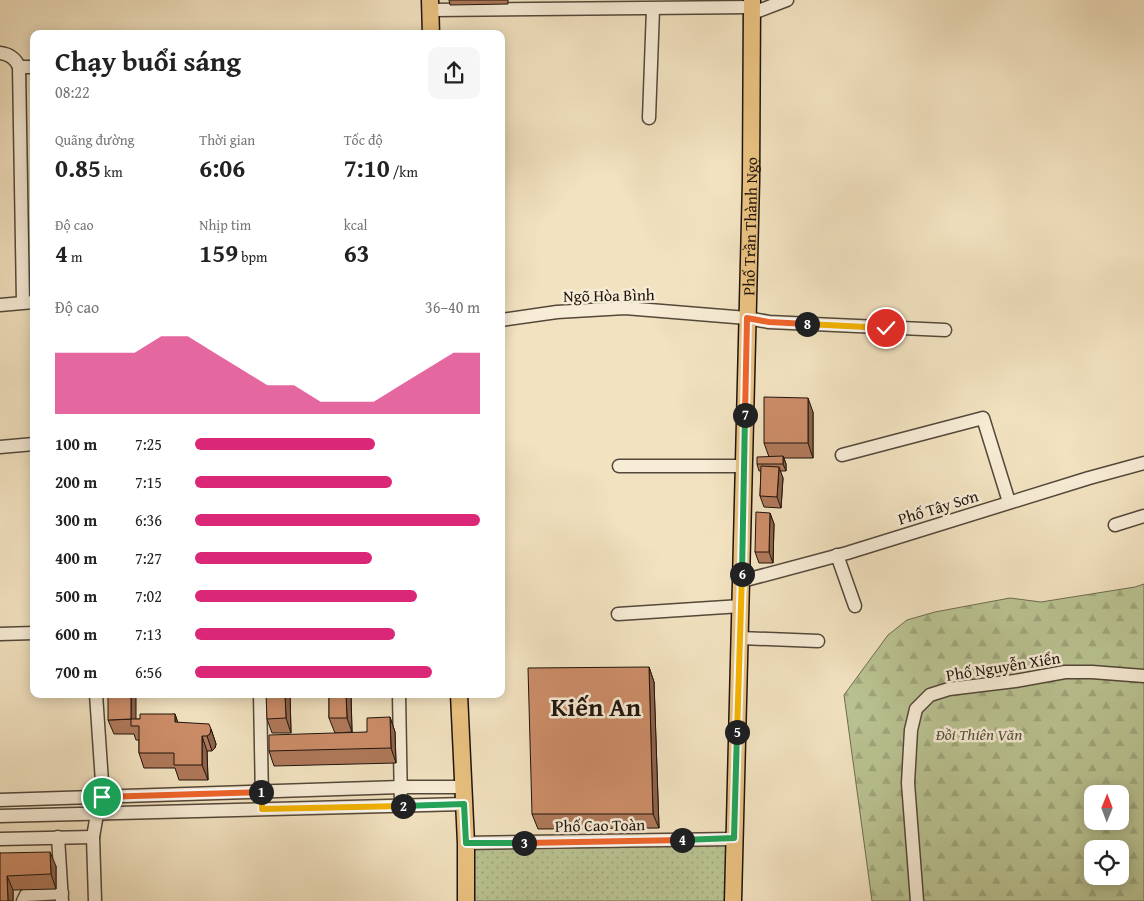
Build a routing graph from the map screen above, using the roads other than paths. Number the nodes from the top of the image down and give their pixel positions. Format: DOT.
graph roads {
  1 [pos="787,0"];
  2 [pos="430,5"];
  3 [pos="555,5"];
  4 [pos="752,7"];
  5 [pos="653,9"];
  6 [pos="431,30"];
  7 [pos="0,53"];
  8 [pos="19,67"];
  9 [pos="30,67"];
  10 [pos="649,118"];
  11 [pos="28,302"];
  12 [pos="0,305"];
  13 [pos="747,318"];
  14 [pos="505,319"];
  15 [pos="945,330"];
  16 [pos="30,444"];
  17 [pos="0,447"];
  18 [pos="842,455"];
  19 [pos="1144,463"];
  20 [pos="619,466"];
  21 [pos="744,466"];
  22 [pos="1009,502"];
  23 [pos="1144,516"];
  24 [pos="1115,525"];
  25 [pos="837,555"];
  26 [pos="742,581"];
  27 [pos="741,606"];
  28 [pos="855,606"];
  29 [pos="618,614"];
  30 [pos="30,633"];
  31 [pos="0,634"];
  32 [pos="740,638"];
  33 [pos="818,641"];
  34 [pos="1144,676"];
  35 [pos="96,698"];
  36 [pos="260,698"];
  37 [pos="399,698"];
  38 [pos="459,698"];
  39 [pos="401,787"];
  40 [pos="464,787"];
  41 [pos="262,792"];
  42 [pos="102,797"];
  43 [pos="0,800"];
  44 [pos="464,804"];
  45 [pos="401,806"];
  46 [pos="262,809"];
  47 [pos="96,814"];
  48 [pos="5,816"];
  49 [pos="591,828"];
  50 [pos="58,837"];
  51 [pos="93,837"];
  52 [pos="734,838"];
  53 [pos="5,839"];
  54 [pos="592,842"];
  55 [pos="466,843"];
  56 [pos="62,897"];
  57 [pos="22,901"];
  58 [pos="95,901"];
  59 [pos="466,901"];
  60 [pos="733,901"];
  61 [pos="917,901"];
  1 -- 4 [label="street"];
  2 -- 3 [label="street"];
  2 -- 6 [label="main road"];
  3 -- 5 [label="street"];
  4 -- 5 [label="street"];
  4 -- 13 [label="main road, Phố Trần Thành Ngọ"];
  5 -- 10 [label="street"];
  7 -- 8 [label="street"];
  8 -- 9 [label="street"];
  8 -- 11 [label="street"];
  11 -- 12 [label="street"];
  13 -- 14 [label="street, Ngõ Hòa Bình"];
  13 -- 15 [label="street, Ngõ Hòa Bình"];
  13 -- 21 [label="main road, Phố Trần Thành Ngọ"];
  16 -- 17 [label="street"];
  18 -- 22 [label="street"];
  19 -- 22 [label="street, Phố Tây Sơn"];
  20 -- 21 [label="street"];
  21 -- 26 [label="main road, Phố Trần Thành Ngọ"];
  22 -- 25 [label="street, Phố Tây Sơn"];
  23 -- 24 [label="street"];
  25 -- 26 [label="street, Phố Tây Sơn"];
  25 -- 28 [label="street"];
  26 -- 27 [label="main road, Phố Trần Thành Ngọ"];
  27 -- 29 [label="street"];
  27 -- 32 [label="main road, Phố Trần Thành Ngọ"];
  30 -- 31 [label="street"];
  32 -- 33 [label="street"];
  32 -- 52 [label="main road, Phố Trần Thành Ngọ"];
  34 -- 61 [label="street, Phố Nguyễn Xiển"];
  35 -- 42 [label="street"];
  36 -- 41 [label="street"];
  37 -- 39 [label="street"];
  38 -- 40 [label="main road"];
  39 -- 40 [label="street"];
  39 -- 41 [label="street"];
  39 -- 45 [label="street"];
  40 -- 44 [label="main road"];
  41 -- 42 [label="street"];
  41 -- 46 [label="street"];
  42 -- 43 [label="street"];
  42 -- 47 [label="street"];
  44 -- 45 [label="street"];
  44 -- 55 [label="main road"];
  45 -- 46 [label="street"];
  46 -- 47 [label="street"];
  47 -- 48 [label="street"];
  47 -- 51 [label="street"];
  48 -- 53 [label="street"];
  49 -- 54 [label="street"];
  50 -- 51 [label="street"];
  50 -- 53 [label="street"];
  50 -- 56 [label="street"];
  51 -- 58 [label="street"];
  52 -- 54 [label="street, Phố Cao Toàn"];
  52 -- 60 [label="main road, Phố Trần Thành Ngọ"];
  54 -- 55 [label="street, Phố Cao Toàn"];
  55 -- 59 [label="main road"];
  56 -- 57 [label="street"];
}
